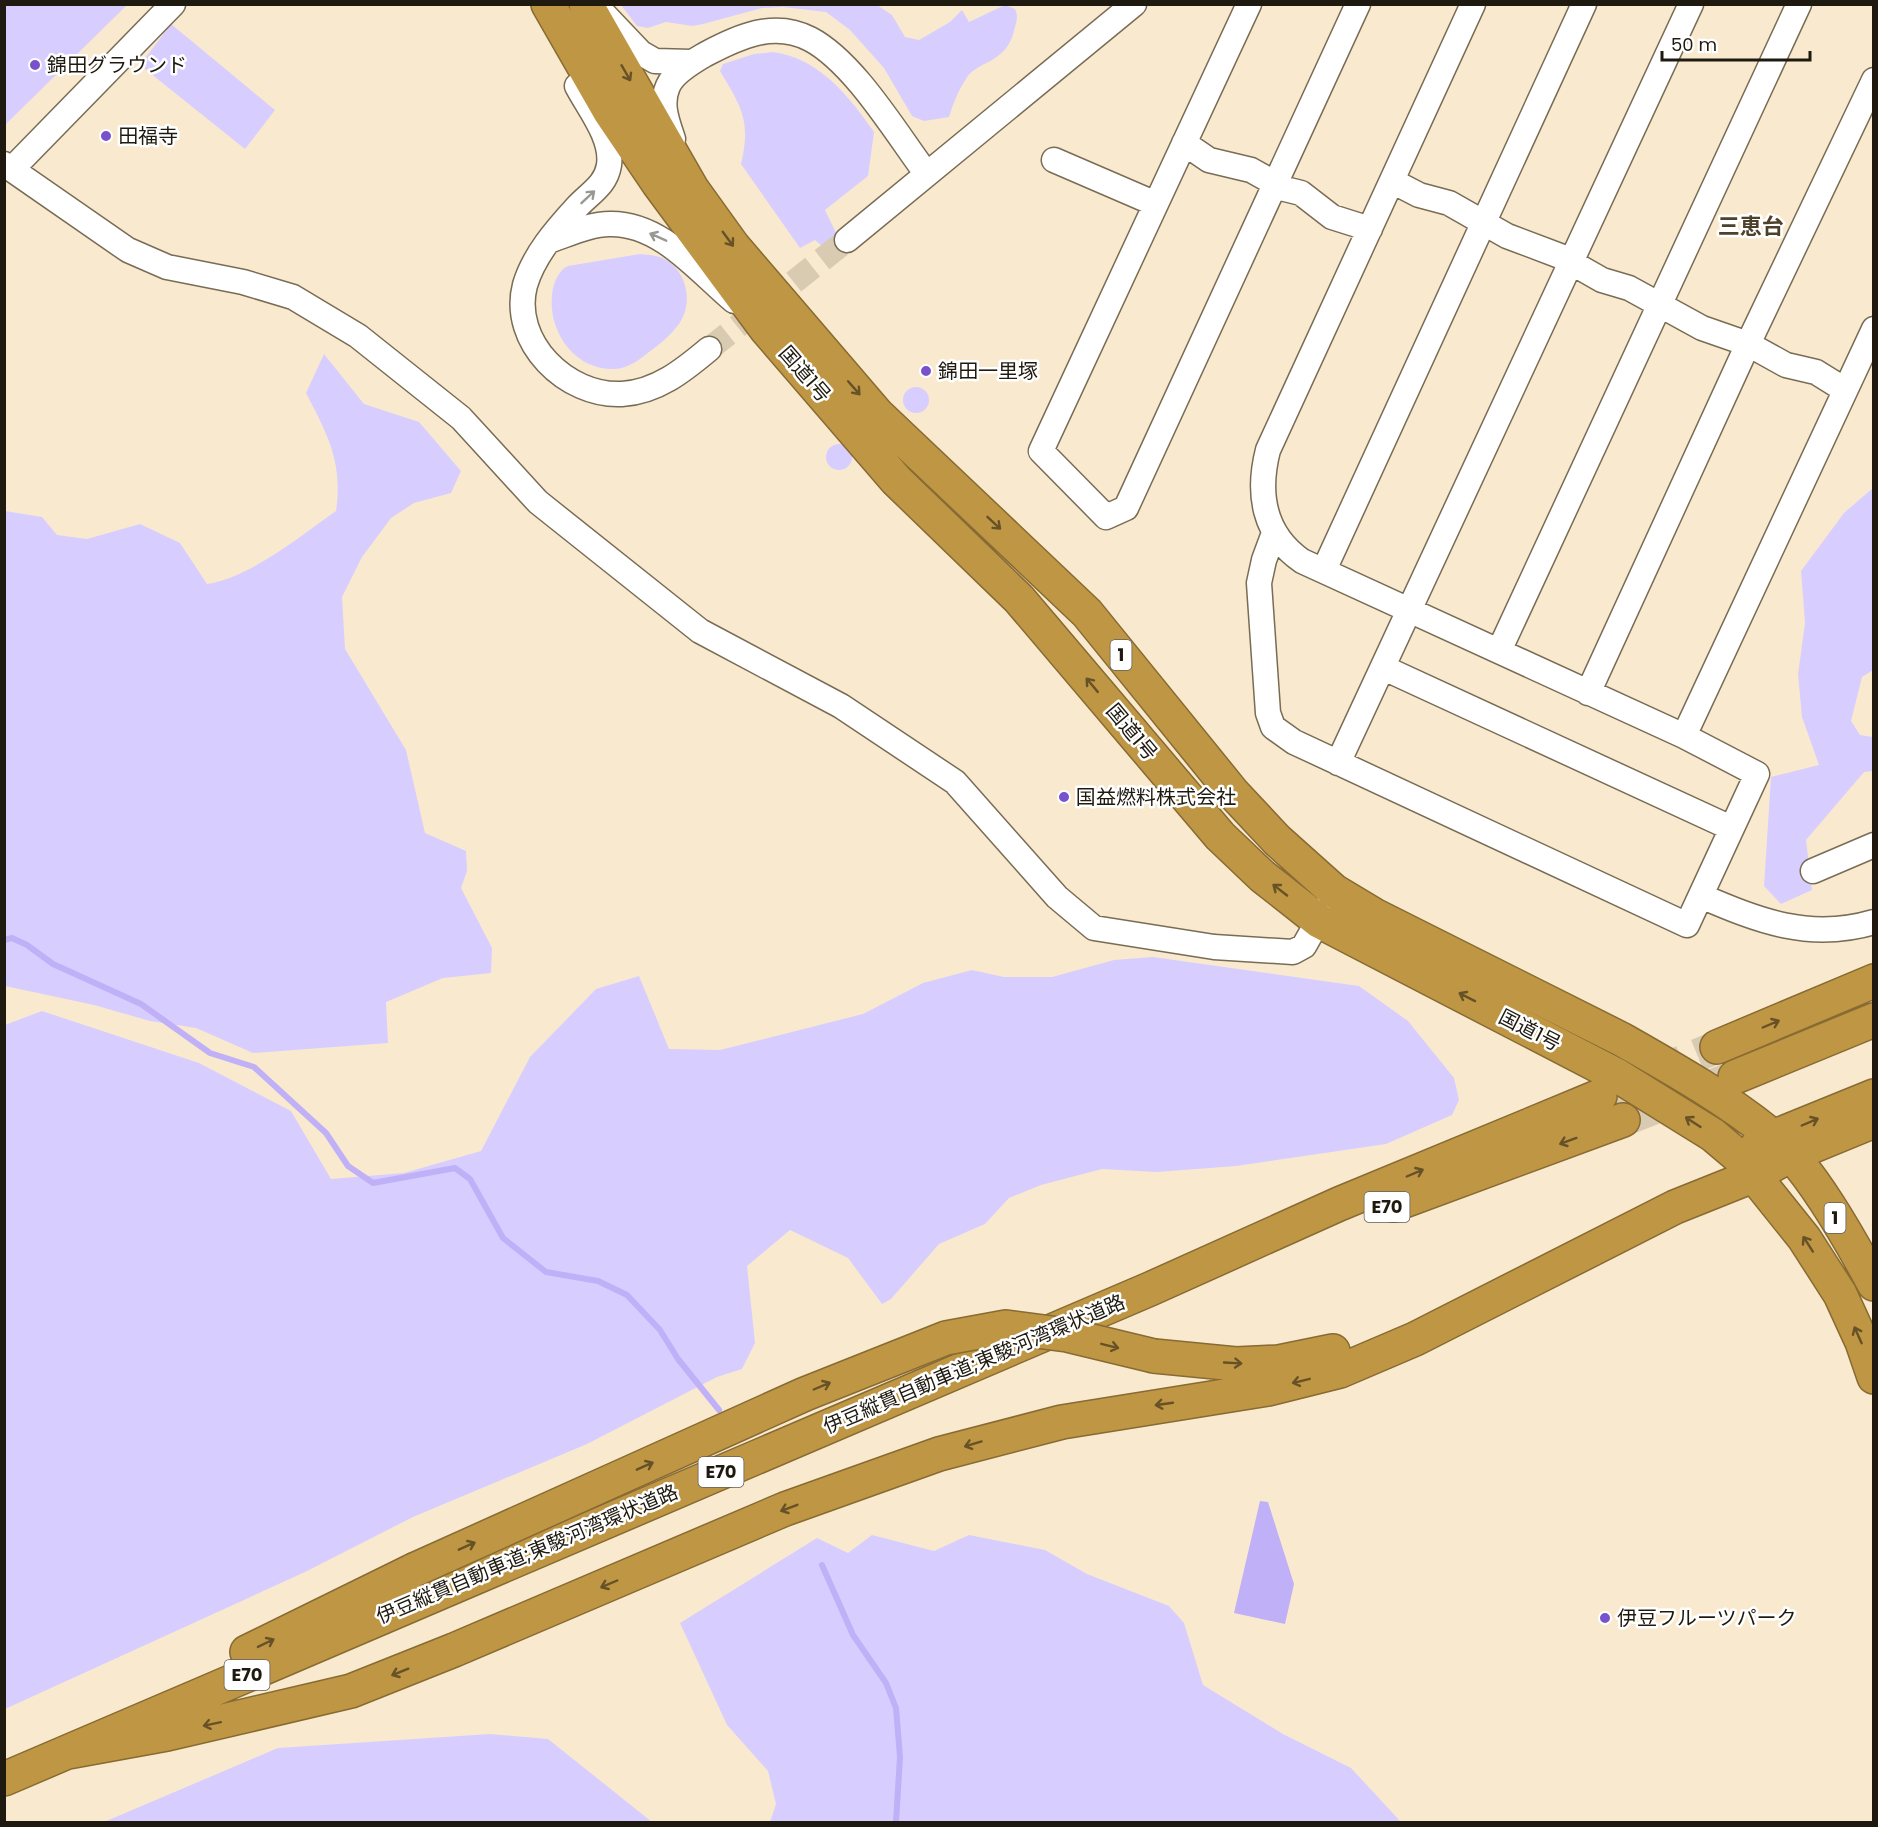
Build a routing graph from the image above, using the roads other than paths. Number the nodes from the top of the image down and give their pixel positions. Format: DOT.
graph roads {
  1 [pos="173,4"];
  2 [pos="586,4"];
  3 [pos="595,4"];
  4 [pos="1134,4"];
  5 [pos="1249,4"];
  6 [pos="1358,4"];
  7 [pos="1473,4"];
  8 [pos="1584,4"];
  9 [pos="1691,4"];
  10 [pos="1799,4"];
  11 [pos="549,7"];
  12 [pos="691,62"];
  13 [pos="1874,80"];
  14 [pos="1184,143"];
  15 [pos="1054,160"];
  16 [pos="8,167"];
  17 [pos="926,173"];
  18 [pos="1392,181"];
  19 [pos="1275,185"];
  20 [pos="692,189"];
  21 [pos="1156,204"];
  22 [pos="1484,222"];
  23 [pos="1370,229"];
  24 [pos="847,240"];
  25 [pos="549,241"];
  26 [pos="1572,264"];
  27 [pos="1661,304"];
  28 [pos="766,329"];
  29 [pos="1874,329"];
  30 [pos="1748,344"];
  31 [pos="709,349"];
  32 [pos="1845,390"];
  33 [pos="1274,533"];
  34 [pos="1324,570"];
  35 [pos="1410,609"];
  36 [pos="1499,651"];
  37 [pos="1384,668"];
  38 [pos="1588,693"];
  39 [pos="1684,736"];
  40 [pos="1338,763"];
  41 [pos="1731,828"];
  42 [pos="1874,845"];
  43 [pos="1813,871"];
  44 [pos="1334,891"];
  45 [pos="1701,896"];
  46 [pos="1320,921"];
  47 [pos="1874,922"];
  48 [pos="1874,981"];
  49 [pos="1874,1020"];
  50 [pos="1717,1047"];
  51 [pos="1735,1077"];
  52 [pos="1600,1096"];
  53 [pos="1874,1096"];
  54 [pos="1623,1120"];
  55 [pos="1874,1121"];
  56 [pos="1782,1146"];
  57 [pos="1747,1166"];
  58 [pos="1874,1284"];
  59 [pos="1150,1289"];
  60 [pos="1874,1377"];
  61 [pos="420,1584"];
  62 [pos="68,1752"];
  63 [pos="18,1773"];
  1 -- 16 [label="street"];
  2 -- 20 [label="highway, 国道1号 / 1, one-way"];
  3 -- 12 [label="street"];
  4 -- 17 [label="street"];
  5 -- 14 [label="street"];
  6 -- 19 [label="street"];
  7 -- 18 [label="street"];
  8 -- 22 [label="street"];
  9 -- 26 [label="street"];
  10 -- 27 [label="street"];
  25 -- 11 [label="street, one-way"];
  11 -- 28 [label="highway, 国道1号 / 1"];
  12 -- 17 [label="street"];
  12 -- 20 [label="street"];
  13 -- 30 [label="street"];
  14 -- 19 [label="street"];
  14 -- 21 [label="street"];
  15 -- 21 [label="street"];
  16 -- 46 [label="street"];
  17 -- 24 [label="street"];
  18 -- 22 [label="street"];
  18 -- 23 [label="street"];
  19 -- 21 [label="street"];
  19 -- 23 [label="street"];
  20 -- 44 [label="highway, 国道1号 / 1, one-way"];
  22 -- 26 [label="street"];
  22 -- 34 [label="street"];
  23 -- 33 [label="street"];
  28 -- 25 [label="street, one-way"];
  25 -- 31 [label="street"];
  26 -- 27 [label="street"];
  26 -- 35 [label="street"];
  27 -- 30 [label="street"];
  27 -- 36 [label="street"];
  46 -- 28 [label="highway, 国道1号 / 1, one-way"];
  29 -- 32 [label="street"];
  30 -- 32 [label="street"];
  30 -- 38 [label="street"];
  32 -- 39 [label="street"];
  33 -- 34 [label="street"];
  33 -- 40 [label="street"];
  34 -- 35 [label="street"];
  35 -- 36 [label="street"];
  35 -- 37 [label="street"];
  36 -- 38 [label="street"];
  37 -- 40 [label="street"];
  37 -- 41 [label="street"];
  38 -- 39 [label="street"];
  39 -- 41 [label="street"];
  40 -- 45 [label="street"];
  41 -- 45 [label="street"];
  42 -- 43 [label="street"];
  44 -- 46 [label="street"];
  44 -- 56 [label="highway, 国道1号 / 1"];
  45 -- 47 [label="street"];
  57 -- 46 [label="highway, 国道1号 / 1, one-way"];
  50 -- 48 [label="highway, one-way"];
  49 -- 51 [label="highway"];
  59 -- 52 [label="highway, 伊豆縦貫自動車道;東駿河湾環状道路 / E70, one-way"];
  56 -- 53 [label="highway, one-way"];
  54 -- 59 [label="highway, 伊豆縦貫自動車道;東駿河湾環状道路 / E70, one-way"];
  55 -- 56 [label="highway"];
  56 -- 57 [label="highway"];
  56 -- 58 [label="highway, 国道1号 / 1"];
  60 -- 57 [label="highway, 国道1号 / 1, one-way"];
  61 -- 57 [label="highway, one-way, bridge"];
  57 -- 62 [label="highway, one-way"];
  59 -- 61 [label="highway, 伊豆縦貫自動車道;東駿河湾環状道路 / E70"];
  61 -- 62 [label="highway"];
  62 -- 63 [label="highway"];
}
